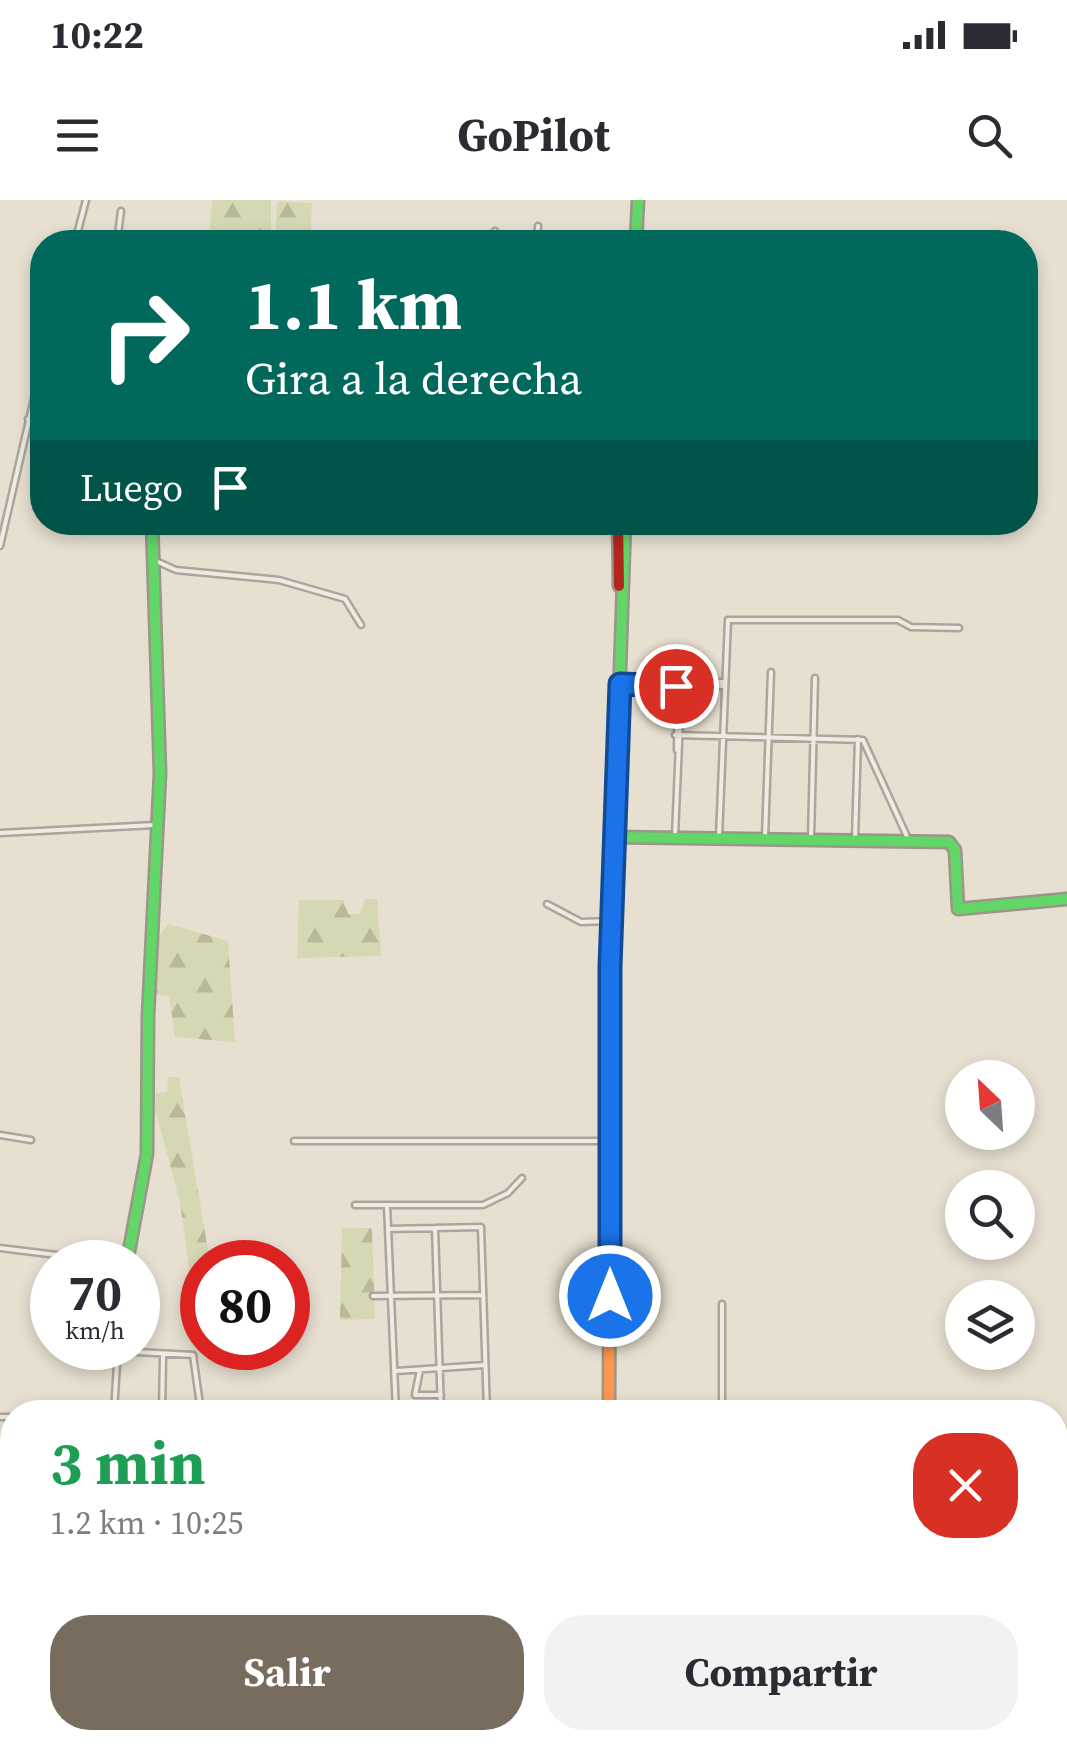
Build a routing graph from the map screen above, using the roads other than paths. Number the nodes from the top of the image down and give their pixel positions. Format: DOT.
graph roads {
  1 [pos="86,200"];
  2 [pos="638,200"];
  3 [pos="121,211"];
  4 [pos="538,226"];
  5 [pos="78,230"];
  6 [pos="119,230"];
  7 [pos="538,230"];
  8 [pos="637,230"];
  9 [pos="30,411"];
  10 [pos="28,419"];
  11 [pos="152,535"];
  12 [pos="621,535"];
  13 [pos="0,546"];
  14 [pos="152,560"];
  15 [pos="361,625"];
  16 [pos="958,628"];
  17 [pos="771,672"];
  18 [pos="815,678"];
  19 [pos="620,682"];
  20 [pos="679,683"];
  21 [pos="724,684"];
  22 [pos="678,735"];
  23 [pos="723,736"];
  24 [pos="768,737"];
  25 [pos="814,738"];
  26 [pos="858,739"];
  27 [pos="158,825"];
  28 [pos="0,832"];
  29 [pos="614,837"];
  30 [pos="676,838"];
  31 [pos="719,838"];
  32 [pos="765,839"];
  33 [pos="811,840"];
  34 [pos="855,841"];
  35 [pos="909,842"];
  36 [pos="1067,899"];
  37 [pos="547,904"];
  38 [pos="612,921"];
  39 [pos="0,1134"];
  40 [pos="31,1140"];
  41 [pos="294,1141"];
  42 [pos="609,1141"];
  43 [pos="522,1178"];
  44 [pos="355,1205"];
  45 [pos="387,1206"];
  46 [pos="435,1228"];
  47 [pos="388,1229"];
  48 [pos="131,1240"];
  49 [pos="0,1248"];
  50 [pos="30,1252"];
  51 [pos="390,1295"];
  52 [pos="484,1295"];
  53 [pos="373,1296"];
  54 [pos="437,1296"];
  55 [pos="722,1304"];
  56 [pos="160,1356"];
  57 [pos="163,1356"];
  58 [pos="440,1365"];
  59 [pos="486,1365"];
  60 [pos="420,1369"];
  61 [pos="117,1370"];
  62 [pos="394,1371"];
  63 [pos="441,1395"];
  64 [pos="115,1400"];
  65 [pos="162,1400"];
  66 [pos="199,1400"];
  67 [pos="395,1400"];
  68 [pos="441,1400"];
  69 [pos="487,1400"];
  70 [pos="609,1400"];
  71 [pos="722,1400"];
  1 -- 5 [label="street"];
  2 -- 8 [label="main road"];
  3 -- 6 [label="street"];
  4 -- 7 [label="street"];
  9 -- 10 [label="street"];
  10 -- 13 [label="street"];
  11 -- 14 [label="main road"];
  12 -- 19 [label="main road"];
  14 -- 15 [label="street"];
  14 -- 27 [label="main road"];
  16 -- 21 [label="street"];
  17 -- 24 [label="street"];
  18 -- 25 [label="street"];
  19 -- 20 [label="street"];
  19 -- 29 [label="main road"];
  20 -- 20 [label="street"];
  20 -- 21 [label="street"];
  20 -- 22 [label="street"];
  21 -- 23 [label="street"];
  22 -- 23 [label="street"];
  22 -- 30 [label="street"];
  23 -- 24 [label="street"];
  23 -- 31 [label="street"];
  24 -- 25 [label="street"];
  24 -- 32 [label="street"];
  25 -- 26 [label="street"];
  25 -- 33 [label="street"];
  26 -- 34 [label="street"];
  26 -- 35 [label="street"];
  27 -- 28 [label="street"];
  27 -- 48 [label="main road"];
  29 -- 30 [label="main road"];
  29 -- 38 [label="main road"];
  30 -- 31 [label="main road"];
  31 -- 32 [label="main road"];
  32 -- 33 [label="main road"];
  33 -- 34 [label="main road"];
  34 -- 35 [label="main road"];
  35 -- 36 [label="main road"];
  37 -- 38 [label="street"];
  38 -- 42 [label="main road"];
  39 -- 40 [label="street"];
  41 -- 42 [label="street"];
  42 -- 70 [label="main road"];
  43 -- 45 [label="street"];
  44 -- 45 [label="street"];
  45 -- 47 [label="street"];
  46 -- 47 [label="street"];
  46 -- 52 [label="street"];
  46 -- 54 [label="street"];
  47 -- 51 [label="street"];
  49 -- 50 [label="street"];
  51 -- 53 [label="street"];
  51 -- 54 [label="street"];
  51 -- 62 [label="street"];
  52 -- 54 [label="street"];
  52 -- 59 [label="street"];
  54 -- 58 [label="street"];
  55 -- 71 [label="street"];
  56 -- 57 [label="street"];
  57 -- 65 [label="street"];
  57 -- 66 [label="street"];
  58 -- 59 [label="street"];
  58 -- 60 [label="street"];
  58 -- 63 [label="street"];
  59 -- 69 [label="street"];
  60 -- 62 [label="street"];
  60 -- 63 [label="street"];
  61 -- 64 [label="street"];
  62 -- 67 [label="street"];
  63 -- 68 [label="street"];
}
